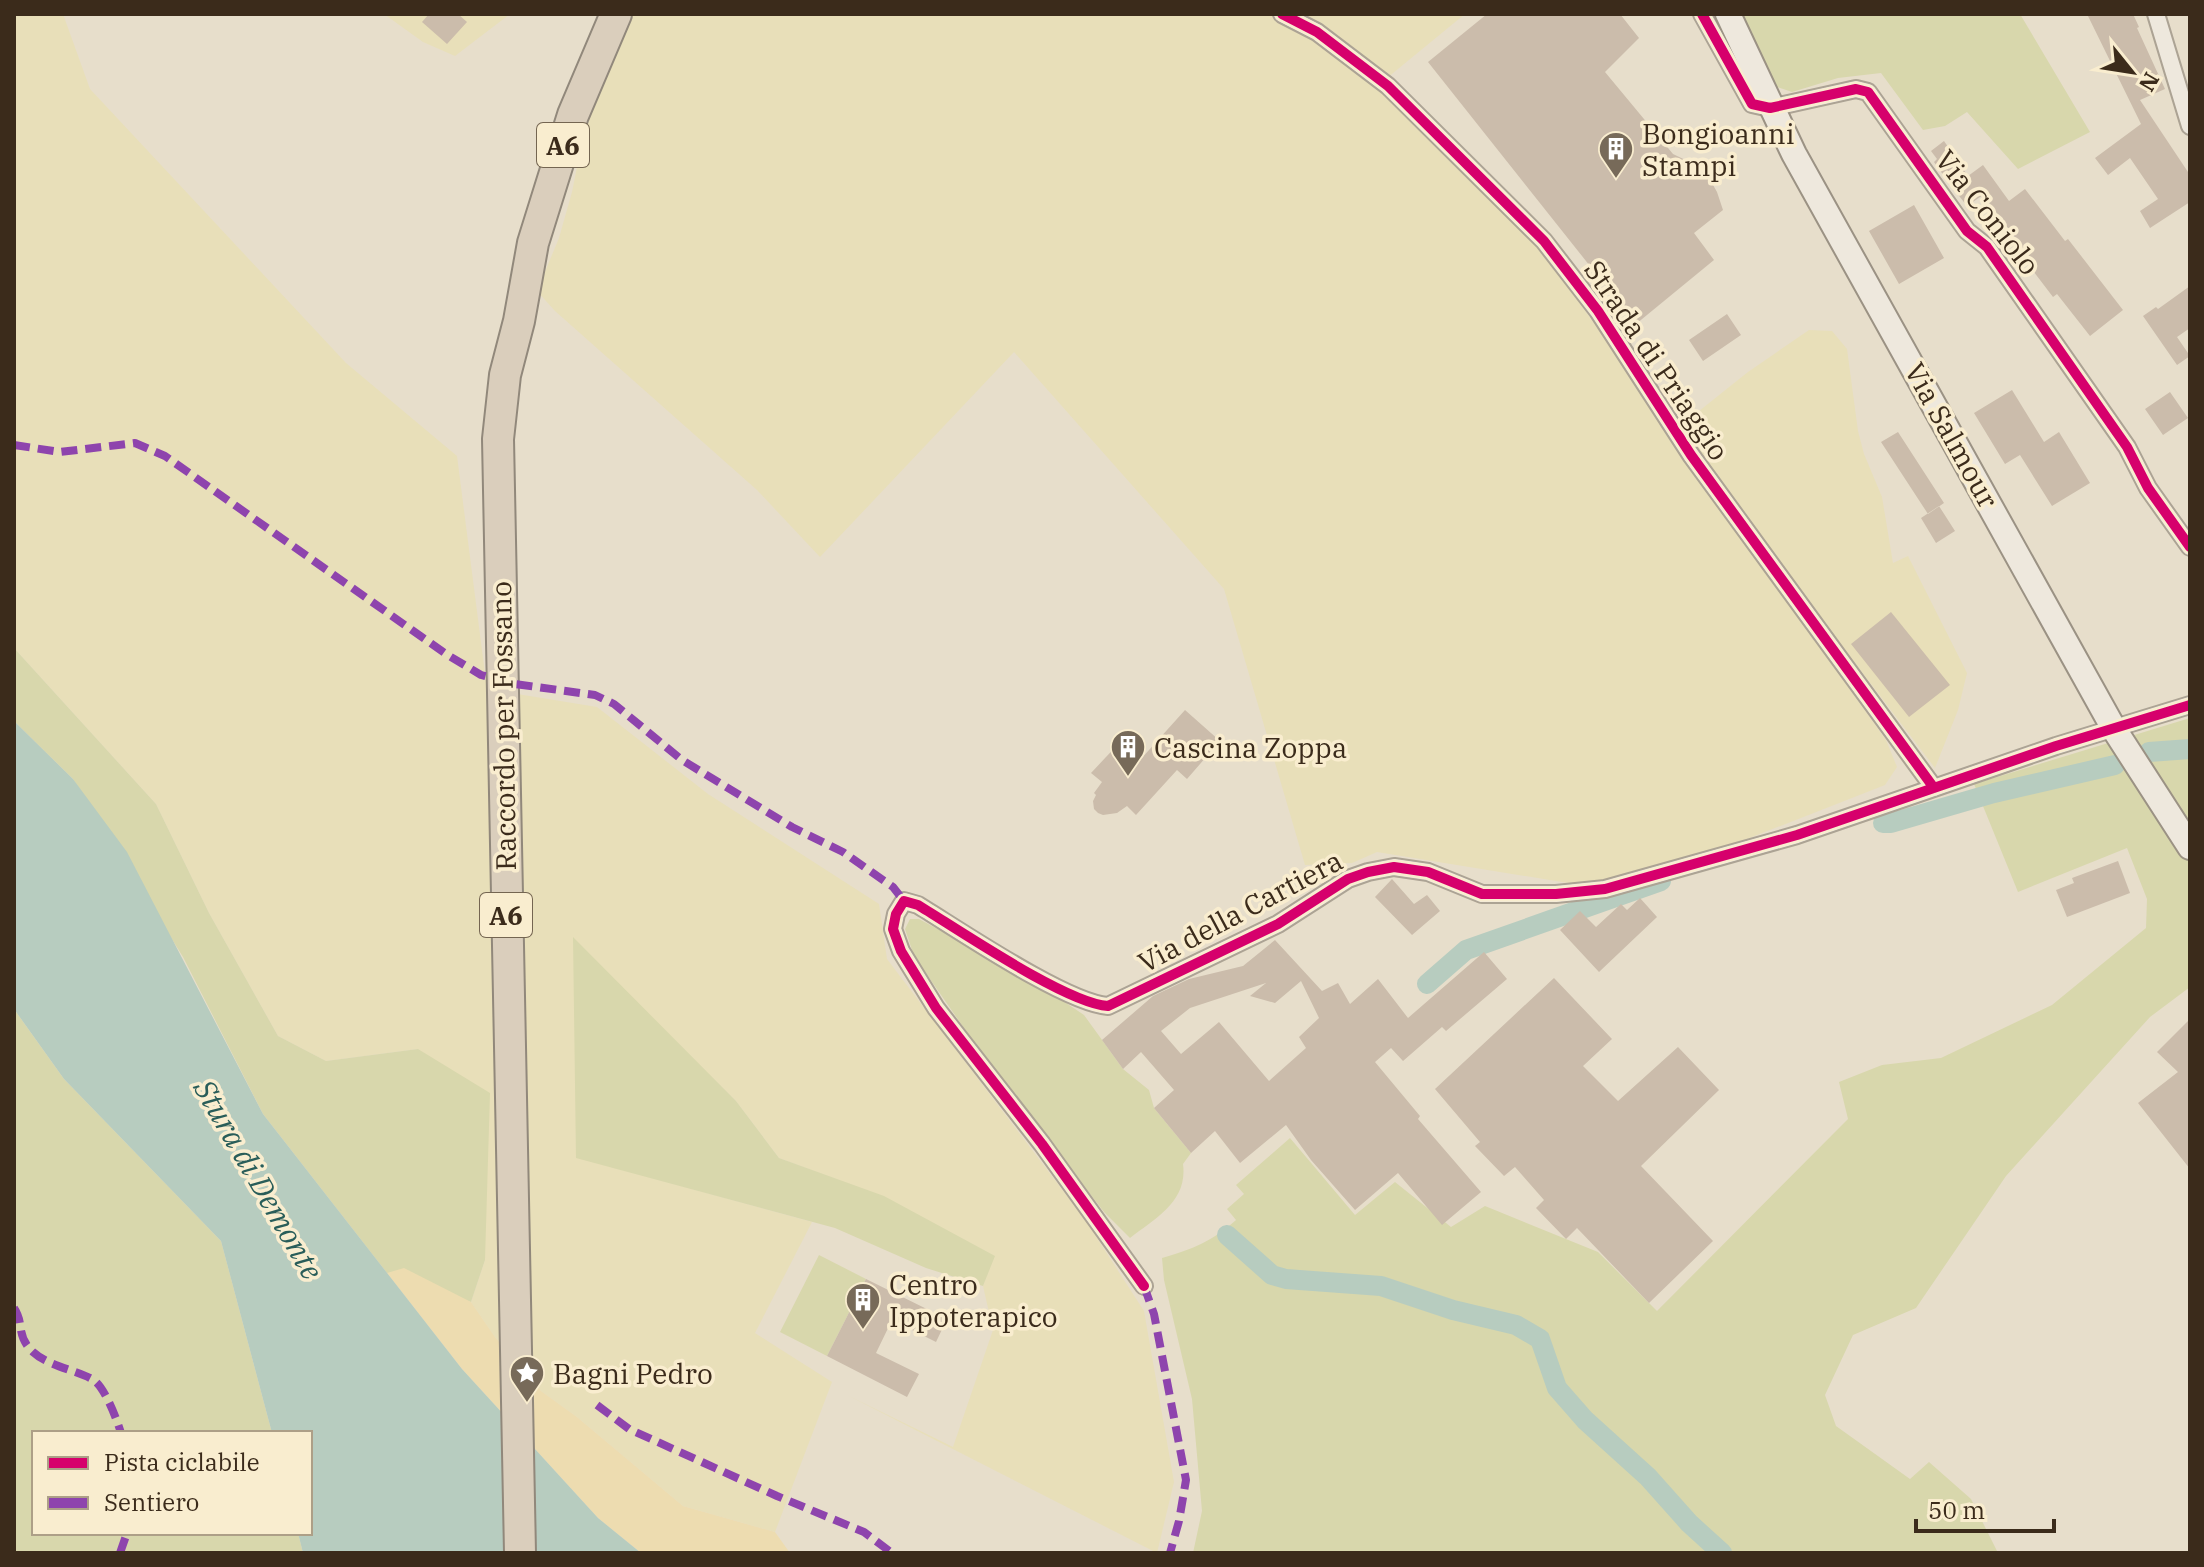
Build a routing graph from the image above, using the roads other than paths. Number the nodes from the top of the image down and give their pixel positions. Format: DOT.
graph roads {
  1 [pos="616,14"];
  2 [pos="1282,14"];
  3 [pos="1702,14"];
  4 [pos="1728,14"];
  5 [pos="2156,14"];
  6 [pos="1770,108"];
  7 [pos="2190,126"];
  8 [pos="2190,547"];
  9 [pos="2190,705"];
  10 [pos="2114,729"];
  11 [pos="1934,788"];
  12 [pos="2190,847"];
  13 [pos="1144,1286"];
  14 [pos="520,1553"];
  1 -- 14 [label="highway, Raccordo per Fossano / A6"];
  2 -- 11 [label="street, Strada di Priaggio"];
  3 -- 6 [label="street"];
  4 -- 6 [label="main road, Via Salmour"];
  5 -- 7 [label="street"];
  6 -- 8 [label="street, Via Coniolo"];
  6 -- 10 [label="main road, Via Salmour"];
  9 -- 10 [label="street, Via della Cartiera"];
  10 -- 11 [label="street, Via della Cartiera"];
  10 -- 12 [label="main road, Via Salmour"];
  11 -- 13 [label="street, Via della Cartiera"];
}
